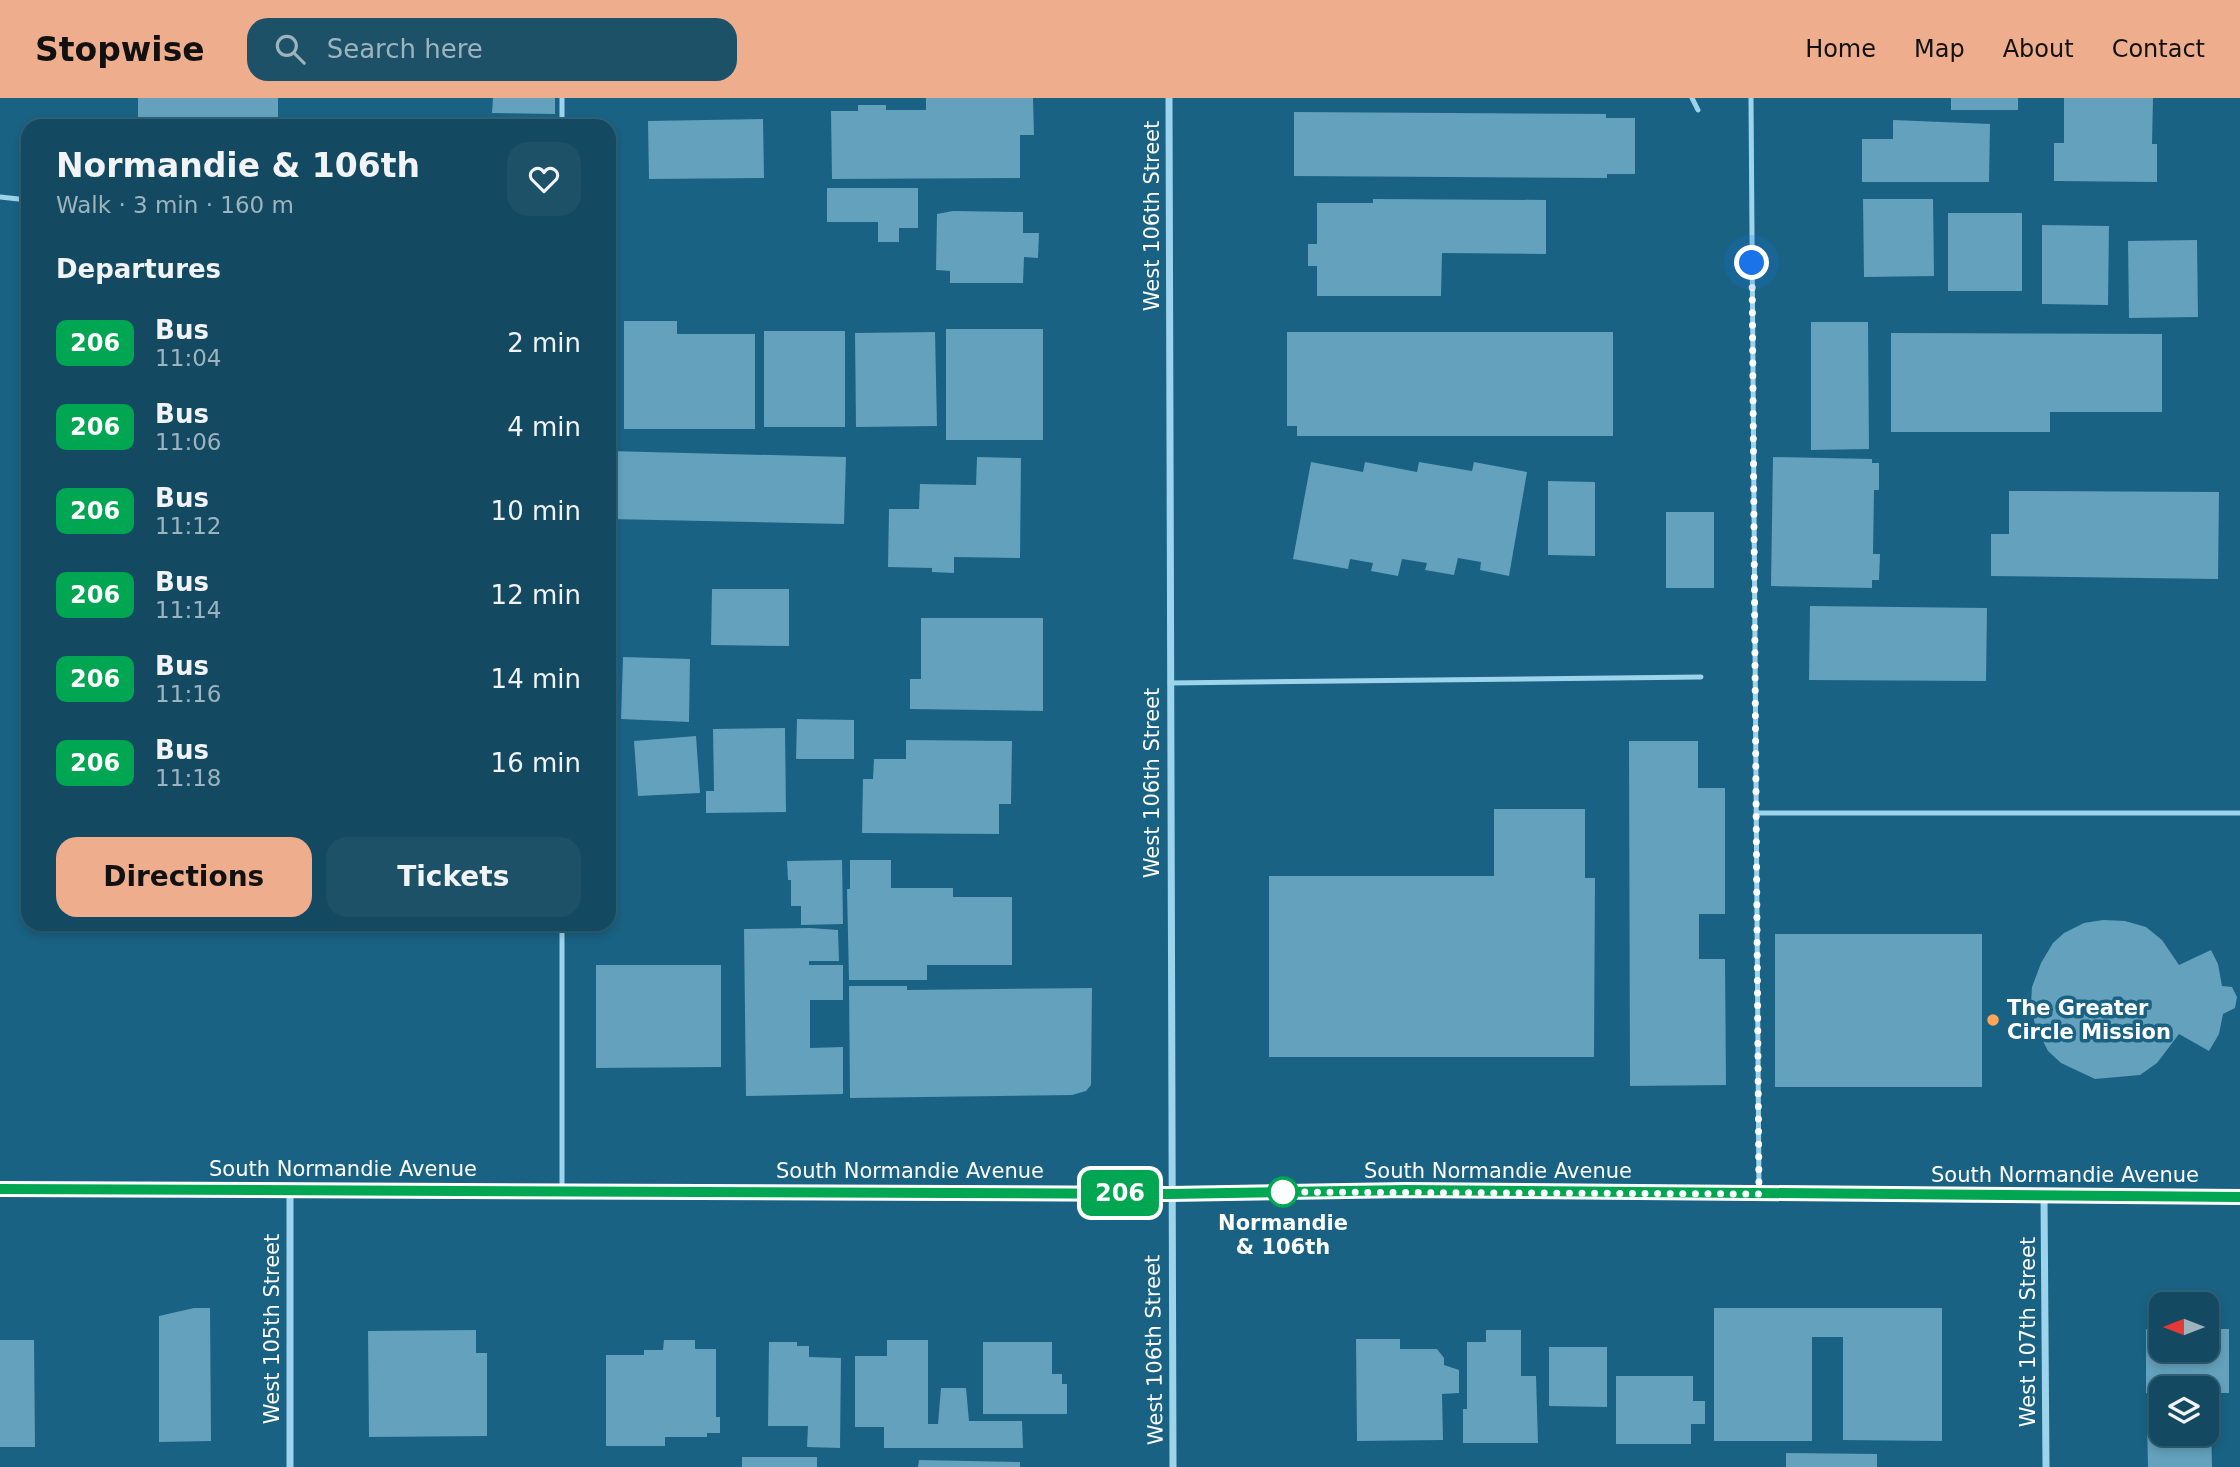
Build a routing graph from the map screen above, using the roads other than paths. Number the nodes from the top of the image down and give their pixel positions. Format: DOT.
graph roads {
  1 [pos="562,98"];
  2 [pos="1169,98"];
  3 [pos="1692,98"];
  4 [pos="1751,98"];
  5 [pos="1698,110"];
  6 [pos="562,119"];
  7 [pos="0,197"];
  8 [pos="21,199"];
  9 [pos="1701,677"];
  10 [pos="1170,683"];
  11 [pos="1756,813"];
  12 [pos="2240,813"];
  13 [pos="562,931"];
  14 [pos="0,1189"];
  15 [pos="290,1190"];
  16 [pos="562,1190"];
  17 [pos="1170,1194"];
  18 [pos="1759,1194"];
  19 [pos="2044,1196"];
  20 [pos="2240,1197"];
  21 [pos="290,1467"];
  22 [pos="1173,1467"];
  23 [pos="2046,1467"];
  1 -- 6 [label="lane"];
  2 -- 10 [label="street, West 106th Street"];
  3 -- 5 [label="lane"];
  4 -- 11 [label="lane"];
  7 -- 8 [label="lane"];
  9 -- 10 [label="lane"];
  10 -- 17 [label="street, West 106th Street"];
  11 -- 12 [label="lane"];
  11 -- 18 [label="lane"];
  13 -- 16 [label="lane"];
  14 -- 15 [label="main road, South Normandie Avenue"];
  15 -- 16 [label="main road, South Normandie Avenue"];
  15 -- 21 [label="street, West 105th Street"];
  16 -- 17 [label="main road, South Normandie Avenue"];
  17 -- 18 [label="main road, South Normandie Avenue"];
  17 -- 22 [label="street, West 106th Street"];
  18 -- 19 [label="main road, South Normandie Avenue"];
  19 -- 20 [label="main road, South Normandie Avenue"];
  19 -- 23 [label="street, West 107th Street"];
}
